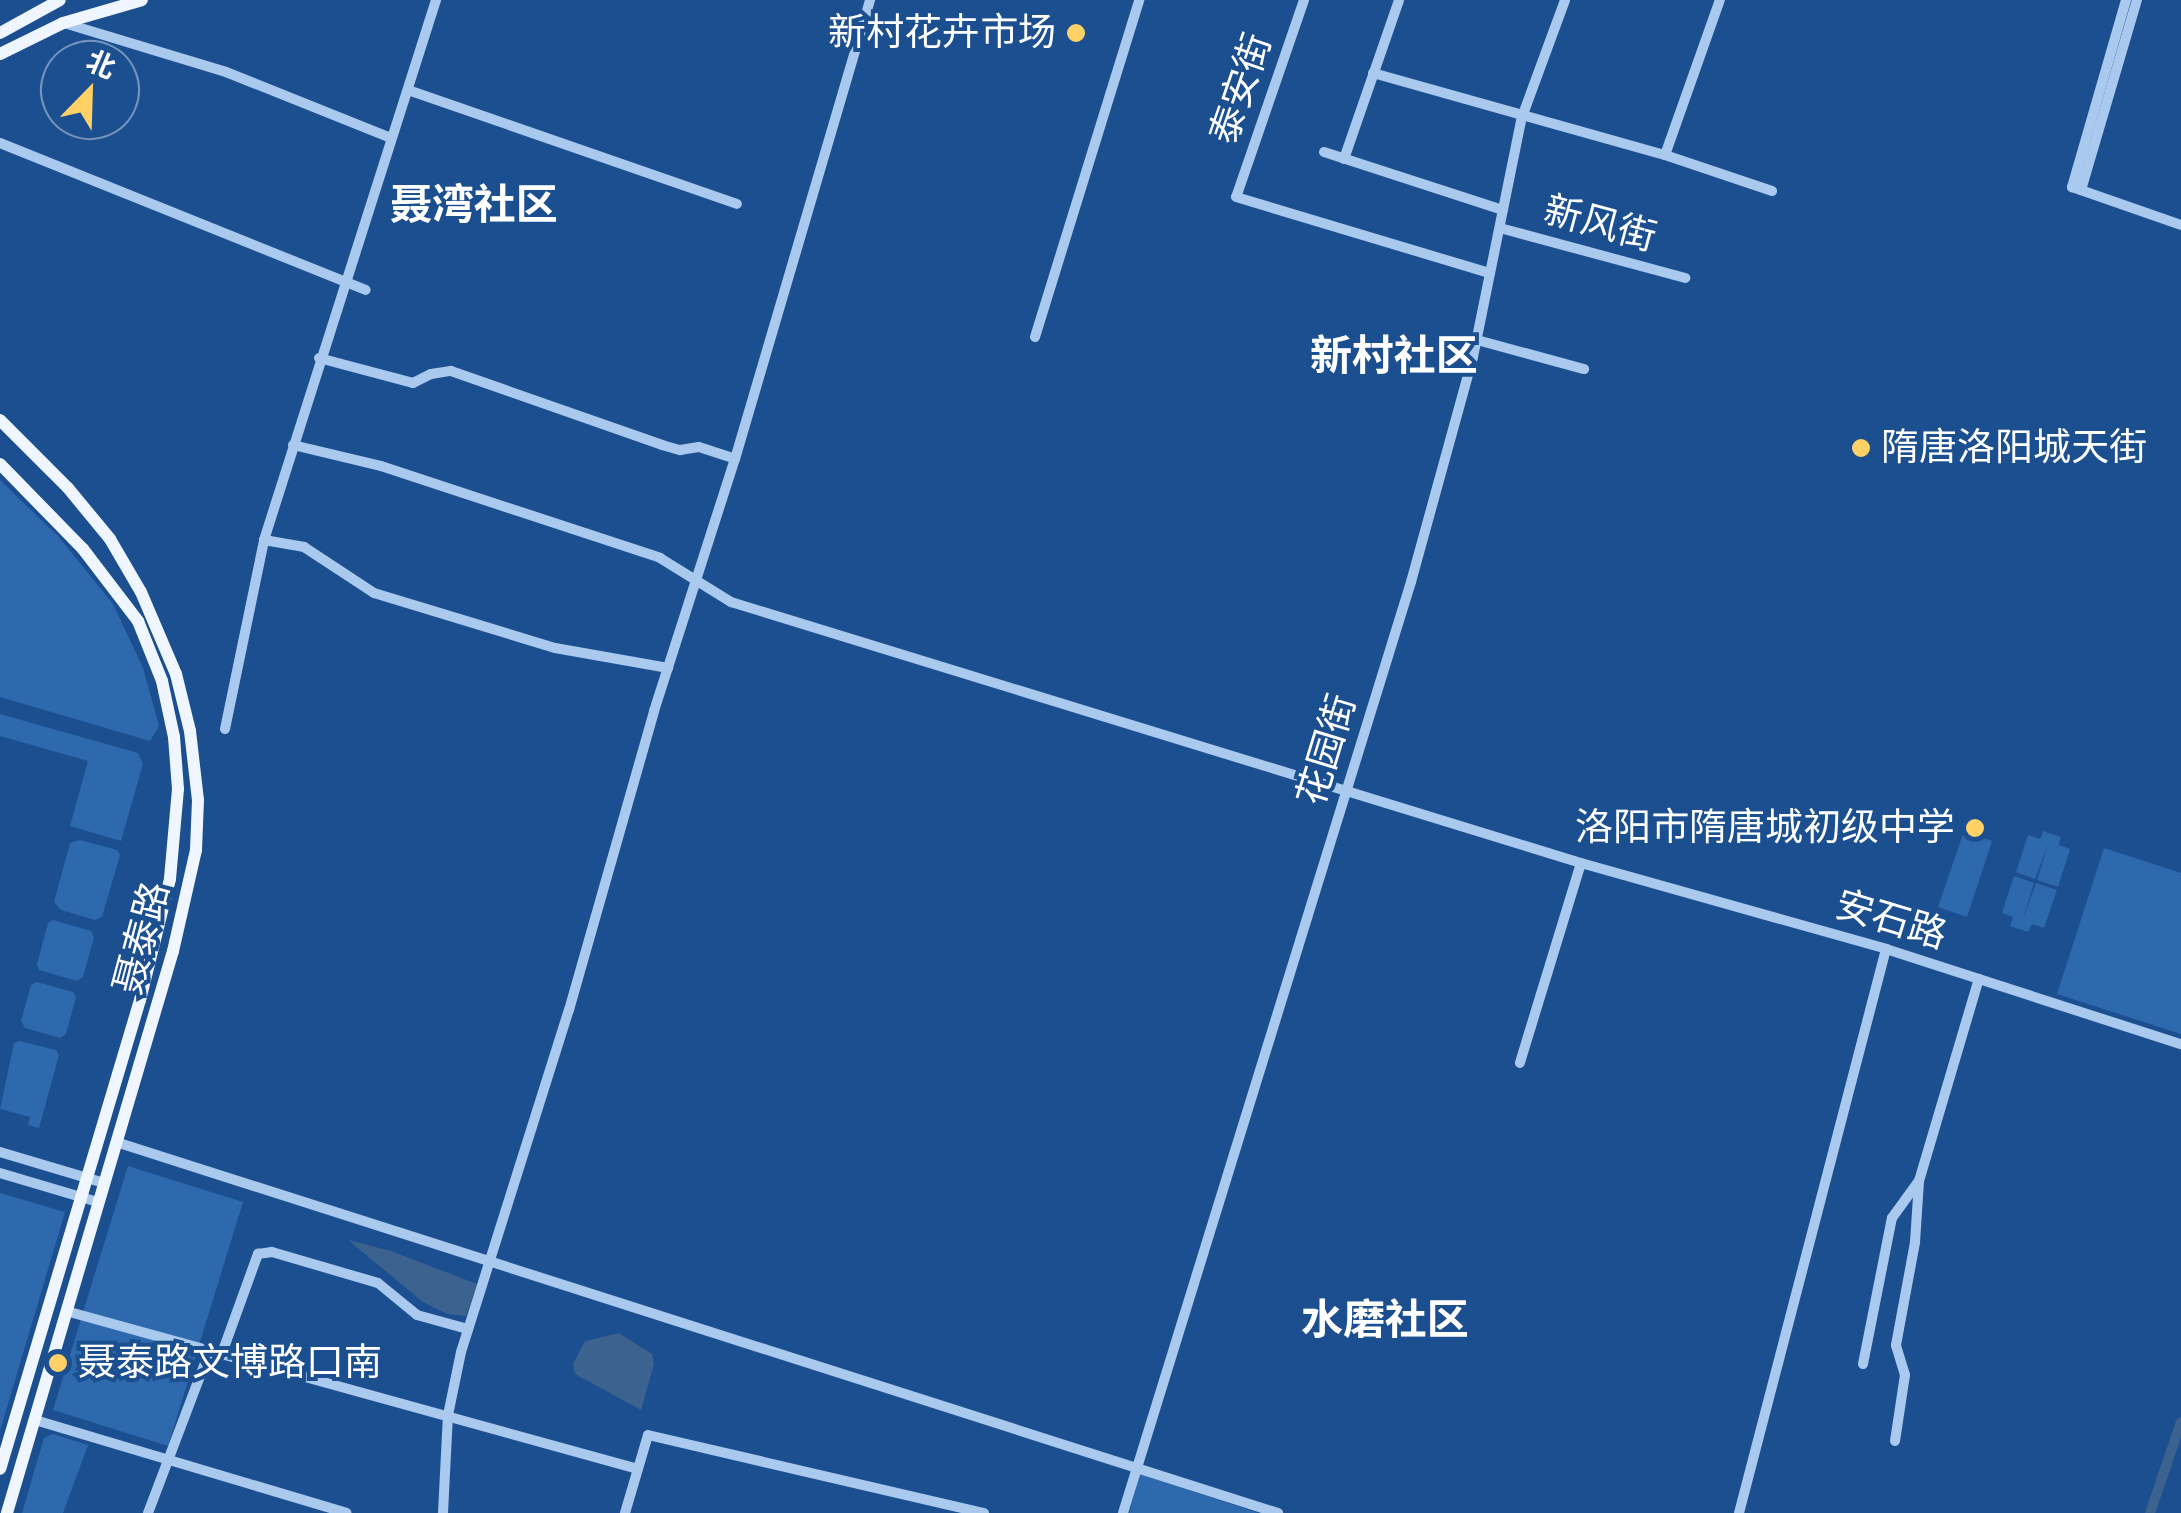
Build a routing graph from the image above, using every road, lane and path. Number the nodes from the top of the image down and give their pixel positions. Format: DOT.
graph roads {
  1 [pos="60,0"];
  2 [pos="142,0"];
  3 [pos="436,0"];
  4 [pos="870,0"];
  5 [pos="1138,0"];
  6 [pos="1304,0"];
  7 [pos="1399,0"];
  8 [pos="1565,0"];
  9 [pos="1720,0"];
  10 [pos="2126,0"];
  11 [pos="2137,0"];
  12 [pos="62,23"];
  13 [pos="0,33"];
  14 [pos="0,54"];
  15 [pos="1373,73"];
  16 [pos="408,90"];
  17 [pos="1522,117"];
  18 [pos="391,138"];
  19 [pos="0,143"];
  20 [pos="1324,152"];
  21 [pos="1665,154"];
  22 [pos="1344,159"];
  23 [pos="2078,185"];
  24 [pos="1772,191"];
  25 [pos="737,204"];
  26 [pos="1503,210"];
  27 [pos="2181,222"];
  28 [pos="1500,228"];
  29 [pos="1490,273"];
  30 [pos="1686,278"];
  31 [pos="343,280"];
  32 [pos="366,290"];
  33 [pos="1035,336"];
  34 [pos="1476,340"];
  35 [pos="319,358"];
  36 [pos="1584,369"];
  37 [pos="0,420"];
  38 [pos="293,444"];
  39 [pos="735,458"];
  40 [pos="0,464"];
  41 [pos="264,540"];
  42 [pos="696,582"];
  43 [pos="668,668"];
  44 [pos="225,729"];
  45 [pos="1346,792"];
  46 [pos="1581,863"];
  47 [pos="1886,949"];
  48 [pos="1979,979"];
  49 [pos="2181,1044"];
  50 [pos="1520,1062"];
  51 [pos="116,1142"];
  52 [pos="0,1152"];
  53 [pos="0,1173"];
  54 [pos="84,1177"];
  55 [pos="1919,1181"];
  56 [pos="104,1183"];
  57 [pos="79,1196"];
  58 [pos="98,1202"];
  59 [pos="489,1260"];
  60 [pos="66,1311"];
  61 [pos="468,1329"];
  62 [pos="215,1354"];
  63 [pos="1863,1364"];
  64 [pos="448,1415"];
  65 [pos="35,1420"];
  66 [pos="1895,1441"];
  67 [pos="168,1463"];
  68 [pos="638,1468"];
  69 [pos="1136,1468"];
  70 [pos="0,1469"];
  71 [pos="6,1513"];
  72 [pos="148,1513"];
  73 [pos="346,1513"];
  74 [pos="444,1513"];
  75 [pos="625,1513"];
  76 [pos="984,1513"];
  77 [pos="1123,1513"];
  78 [pos="1278,1513"];
  79 [pos="1739,1513"];
  1 -- 13 [label="main road"];
  2 -- 12 [label="main road"];
  3 -- 16 [label="street"];
  4 -- 39 [label="street"];
  5 -- 33 [label="street"];
  6 -- 29 [label="street, 泰安街"];
  7 -- 15 [label="street"];
  8 -- 17 [label="street, 花园街"];
  9 -- 21 [label="street"];
  10 -- 23 [label="street"];
  11 -- 23 [label="street"];
  12 -- 14 [label="main road"];
  12 -- 18 [label="street"];
  15 -- 17 [label="street"];
  15 -- 22 [label="street"];
  16 -- 18 [label="street"];
  16 -- 25 [label="street"];
  17 -- 21 [label="street"];
  17 -- 26 [label="street, 花园街"];
  18 -- 31 [label="street"];
  19 -- 31 [label="street"];
  20 -- 22 [label="street"];
  21 -- 24 [label="street"];
  22 -- 26 [label="street"];
  23 -- 27 [label="street"];
  26 -- 28 [label="street, 花园街"];
  28 -- 29 [label="street, 花园街"];
  28 -- 30 [label="street, 新风街"];
  29 -- 34 [label="street, 花园街"];
  31 -- 32 [label="street"];
  31 -- 35 [label="street"];
  34 -- 36 [label="street"];
  34 -- 45 [label="street, 花园街"];
  35 -- 38 [label="street"];
  35 -- 39 [label="street"];
  37 -- 51 [label="main road, 聂泰路"];
  38 -- 41 [label="street"];
  38 -- 42 [label="street, 安石路"];
  39 -- 42 [label="street"];
  40 -- 54 [label="main road, 聂泰路"];
  41 -- 43 [label="street"];
  41 -- 44 [label="street"];
  42 -- 43 [label="street"];
  42 -- 45 [label="street, 安石路"];
  43 -- 59 [label="street"];
  45 -- 46 [label="street, 安石路"];
  45 -- 69 [label="street, 花园街"];
  46 -- 47 [label="street, 安石路"];
  46 -- 50 [label="street"];
  47 -- 48 [label="street, 安石路"];
  47 -- 79 [label="street"];
  48 -- 49 [label="street, 安石路"];
  48 -- 55 [label="street"];
  51 -- 56 [label="main road, 聂泰路"];
  51 -- 59 [label="street"];
  52 -- 54 [label="street"];
  53 -- 57 [label="street"];
  54 -- 56 [label="street"];
  54 -- 57 [label="main road, 聂泰路"];
  55 -- 63 [label="street"];
  55 -- 66 [label="street"];
  56 -- 58 [label="main road, 聂泰路"];
  57 -- 58 [label="street"];
  57 -- 70 [label="main road, 聂泰路"];
  58 -- 60 [label="main road, 聂泰路"];
  59 -- 61 [label="street"];
  59 -- 69 [label="street"];
  60 -- 62 [label="street"];
  60 -- 65 [label="main road, 聂泰路"];
  61 -- 62 [label="street"];
  61 -- 64 [label="street"];
  62 -- 64 [label="street"];
  62 -- 67 [label="street"];
  64 -- 68 [label="street"];
  64 -- 74 [label="street"];
  65 -- 67 [label="street"];
  65 -- 71 [label="main road, 聂泰路"];
  67 -- 72 [label="street"];
  67 -- 73 [label="street"];
  68 -- 75 [label="street"];
  68 -- 76 [label="street"];
  69 -- 77 [label="street, 花园街"];
  69 -- 78 [label="street"];
}
